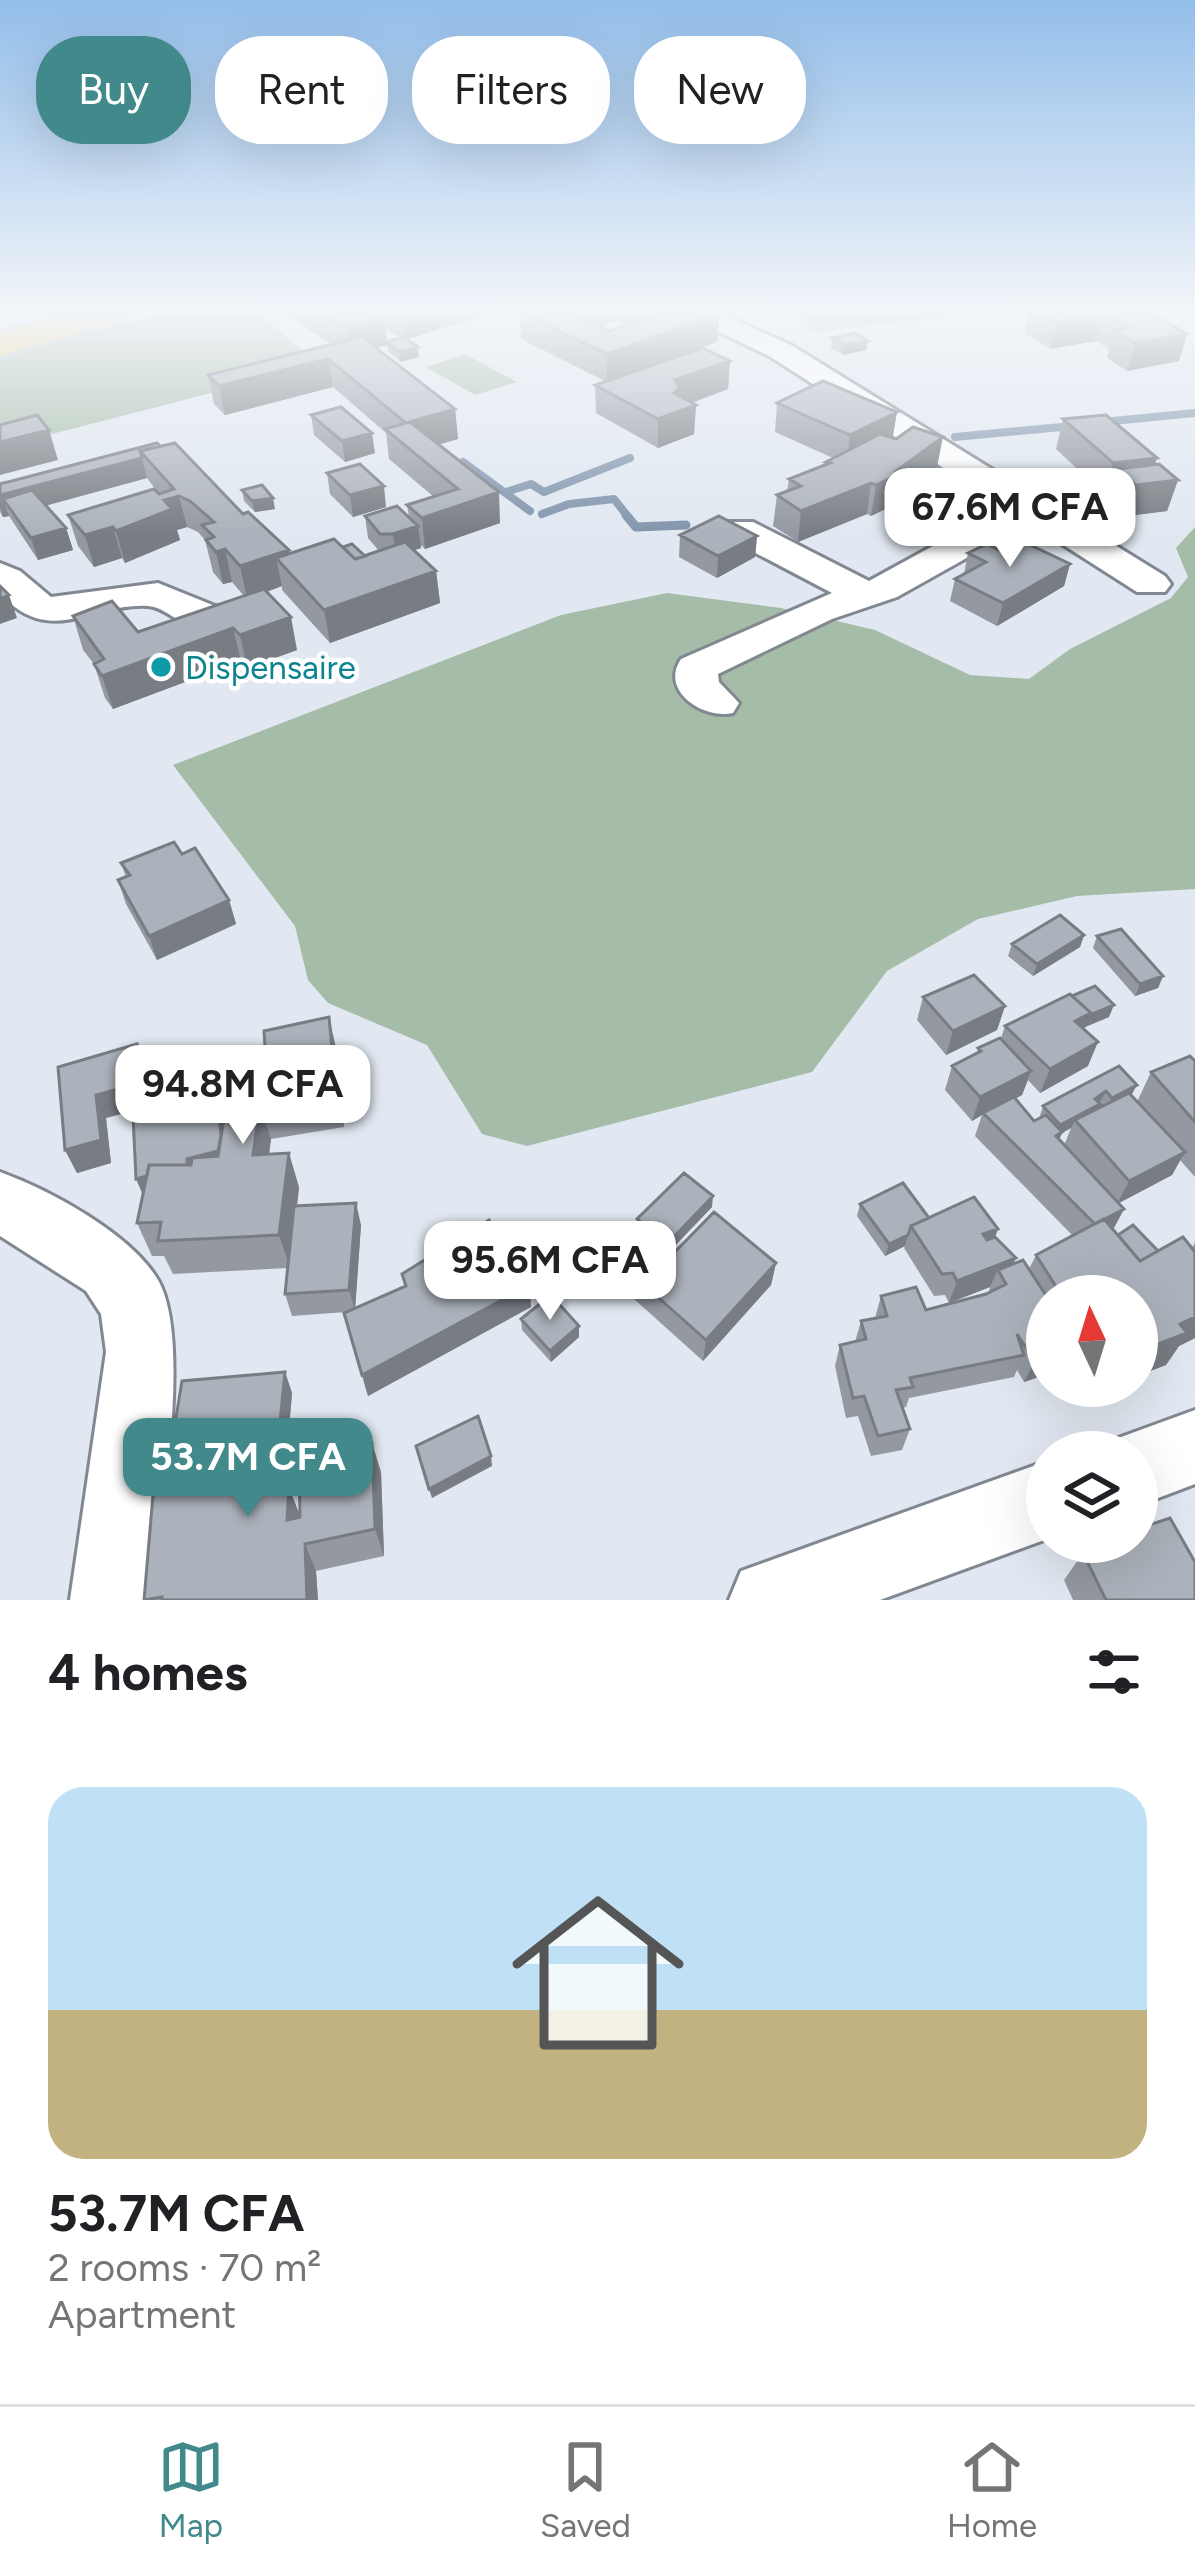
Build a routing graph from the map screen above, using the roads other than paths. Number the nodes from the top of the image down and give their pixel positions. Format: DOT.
graph roads {
  1 [pos="836,385"];
  2 [pos="1033,506"];
  3 [pos="740,530"];
  4 [pos="0,575"];
  5 [pos="1151,584"];
  6 [pos="864,594"];
  7 [pos="280,610"];
  8 [pos="717,703"];
  9 [pos="0,1201"];
  10 [pos="1195,1447"];
  11 [pos="1158,1460"];
  12 [pos="1026,1510"];
  13 [pos="864,1585"];
  14 [pos="111,1600"];
  15 [pos="770,1600"];
  1 -- 2 [label="street"];
  2 -- 5 [label="street"];
  2 -- 6 [label="street"];
  3 -- 6 [label="street"];
  4 -- 7 [label="street"];
  6 -- 8 [label="street"];
  9 -- 14 [label="street"];
  10 -- 11 [label="street"];
  12 -- 13 [label="street"];
  13 -- 15 [label="street"];
}
